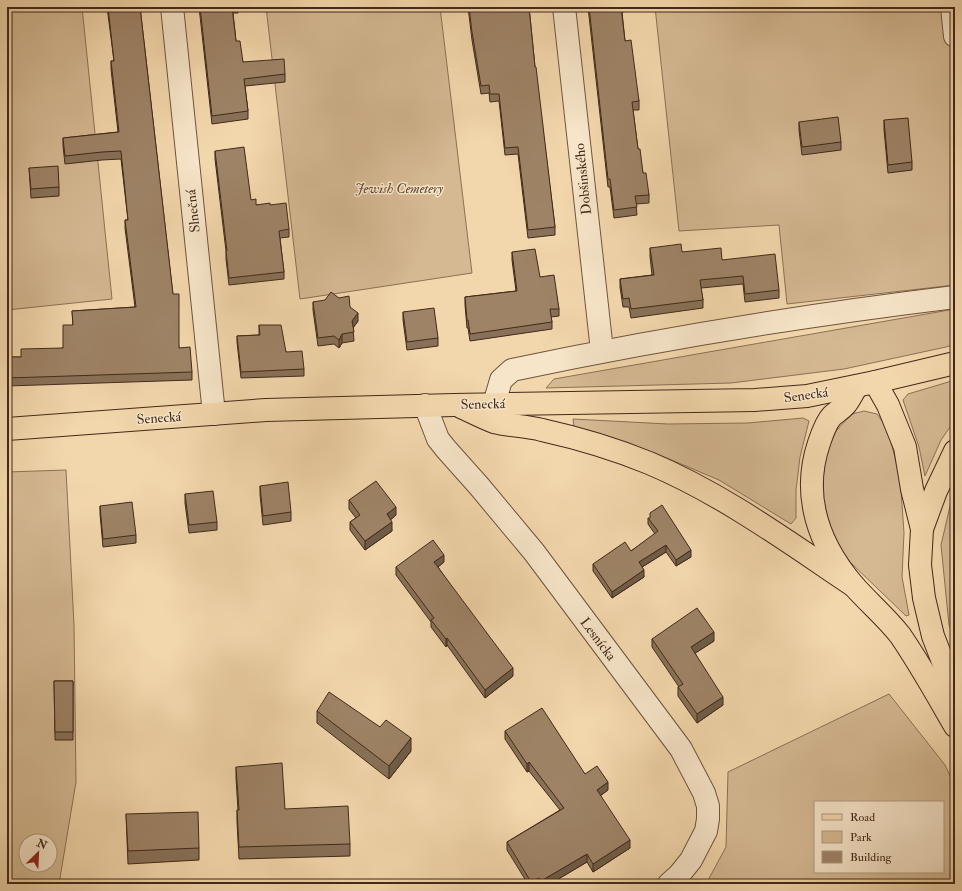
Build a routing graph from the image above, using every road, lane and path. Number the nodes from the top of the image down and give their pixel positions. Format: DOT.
graph roads {
  1 [pos="172,7"];
  2 [pos="564,7"];
  3 [pos="952,7"];
  4 [pos="955,36"];
  5 [pos="955,297"];
  6 [pos="602,351"];
  7 [pos="955,363"];
  8 [pos="866,384"];
  9 [pos="494,404"];
  10 [pos="425,405"];
  11 [pos="454,405"];
  12 [pos="214,414"];
  13 [pos="7,430"];
  14 [pos="955,452"];
  15 [pos="922,529"];
  16 [pos="854,586"];
  17 [pos="955,693"];
  18 [pos="955,726"];
  19 [pos="669,884"];
  1 -- 12 [label="street, Slnečná"];
  2 -- 6 [label="street, Dobšinského"];
  3 -- 4 [label="street"];
  5 -- 6 [label="street"];
  6 -- 9 [label="street"];
  7 -- 8 [label="main road, Senecká"];
  8 -- 9 [label="main road, Senecká"];
  8 -- 15 [label="main road"];
  8 -- 16 [label="main road"];
  9 -- 11 [label="main road, Senecká"];
  10 -- 11 [label="main road, Senecká"];
  10 -- 12 [label="main road, Senecká"];
  10 -- 19 [label="street, Lesnícka"];
  11 -- 16 [label="main road"];
  12 -- 13 [label="main road, Senecká"];
  14 -- 15 [label="main road"];
  15 -- 17 [label="main road"];
  16 -- 18 [label="main road"];
}
